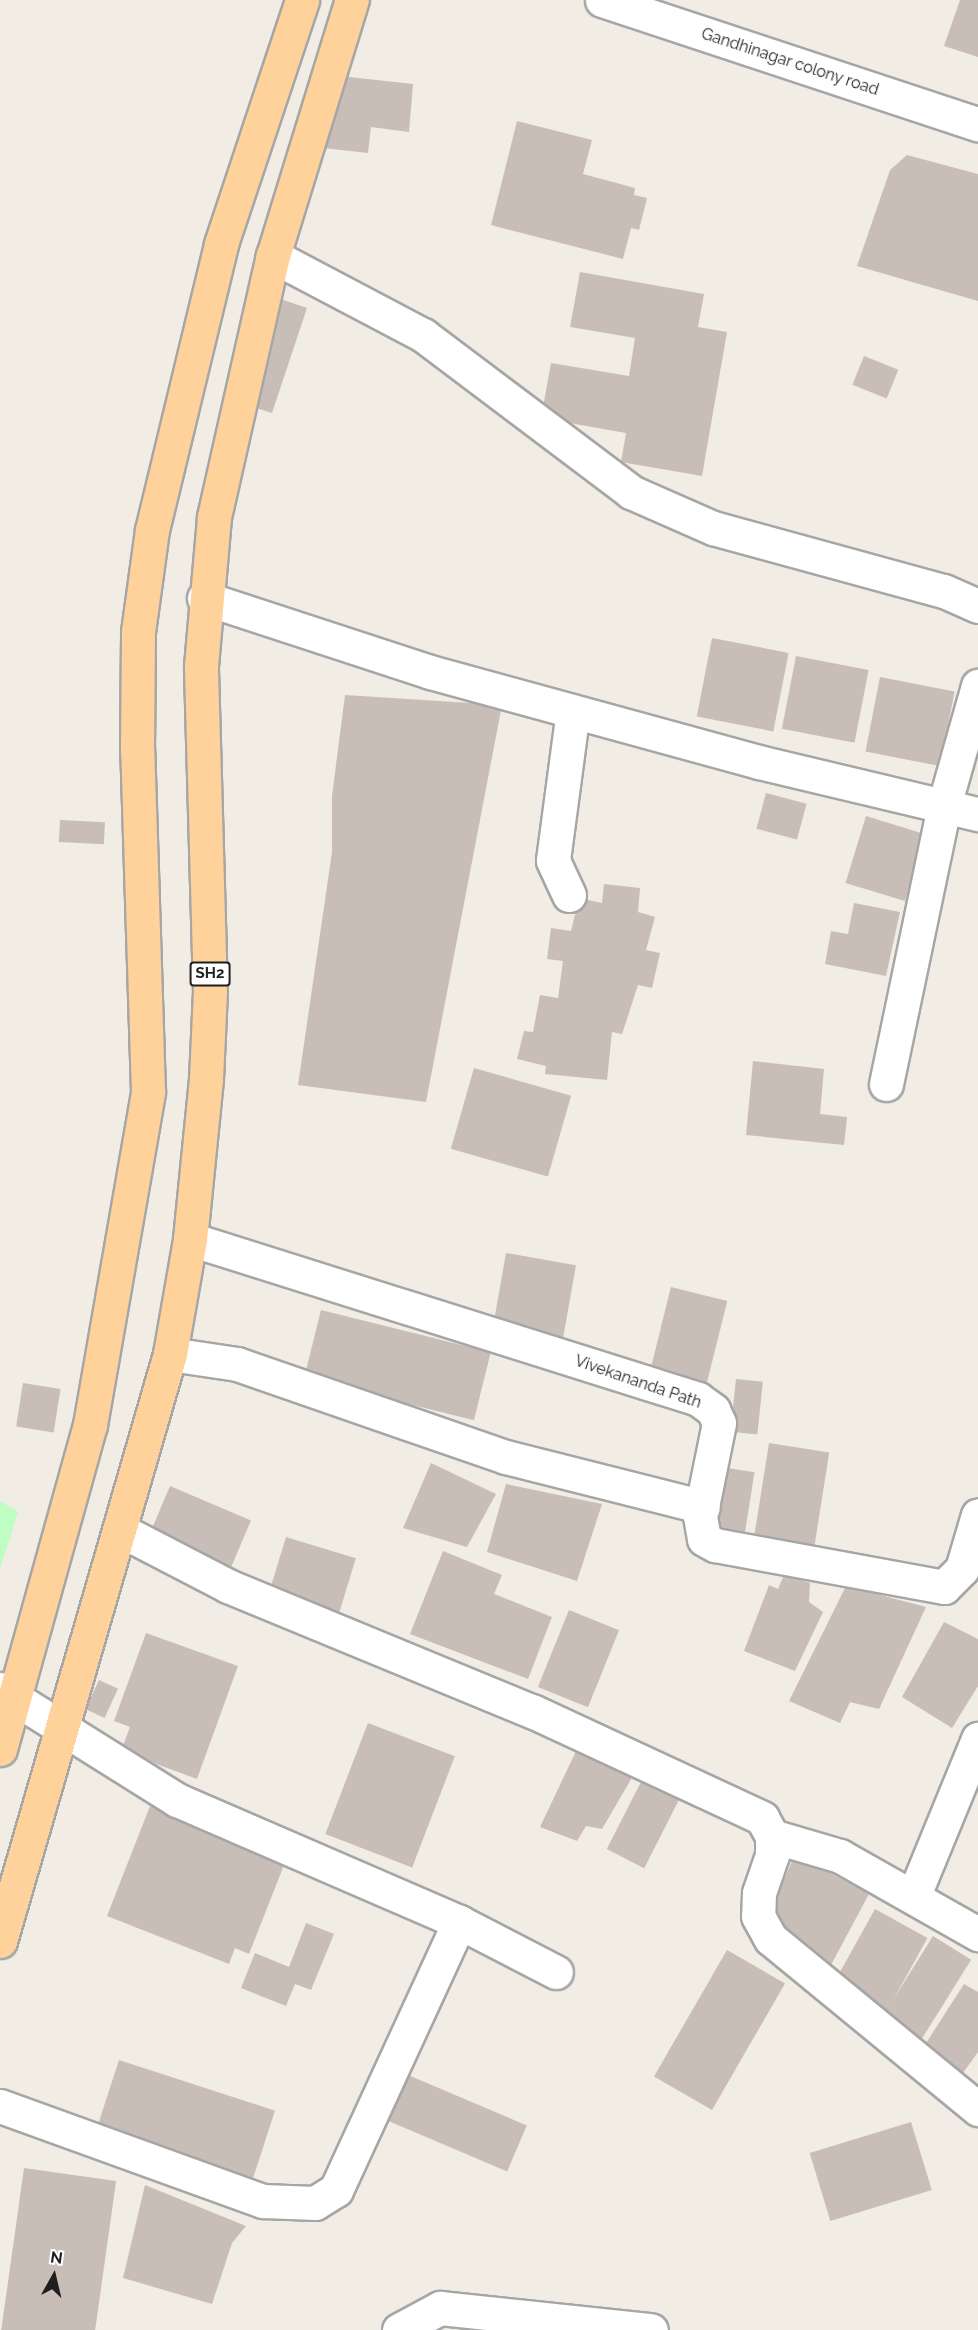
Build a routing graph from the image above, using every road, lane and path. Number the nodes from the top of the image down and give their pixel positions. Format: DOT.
graph roads {
  1 [pos="302,0"];
  2 [pos="352,0"];
  3 [pos="602,0"];
  4 [pos="978,124"];
  5 [pos="273,256"];
  6 [pos="204,598"];
  7 [pos="978,606"];
  8 [pos="978,686"];
  9 [pos="573,711"];
  10 [pos="944,806"];
  11 [pos="978,814"];
  12 [pos="570,895"];
  13 [pos="886,1084"];
  14 [pos="190,1239"];
  15 [pos="170,1354"];
  16 [pos="703,1507"];
  17 [pos="978,1515"];
  18 [pos="122,1531"];
  19 [pos="8,1695"];
  20 [pos="60,1727"];
  21 [pos="978,1739"];
  22 [pos="0,1749"];
  23 [pos="772,1836"];
  24 [pos="914,1895"];
  25 [pos="459,1922"];
  26 [pos="978,1934"];
  27 [pos="0,1941"];
  28 [pos="556,1972"];
  29 [pos="0,2106"];
  30 [pos="978,2109"];
  31 [pos="399,2330"];
  32 [pos="651,2330"];
  1 -- 19 [label="main road"];
  2 -- 5 [label="main road, SH2"];
  3 -- 4 [label="street, Gandhinagar colony road"];
  5 -- 6 [label="main road, SH2"];
  5 -- 7 [label="street"];
  6 -- 9 [label="street"];
  6 -- 14 [label="main road, SH2"];
  8 -- 10 [label="street"];
  9 -- 10 [label="street"];
  9 -- 12 [label="street"];
  10 -- 11 [label="street"];
  10 -- 13 [label="street"];
  14 -- 15 [label="main road, SH2"];
  14 -- 16 [label="street, Vivekananda Path"];
  15 -- 16 [label="street"];
  15 -- 18 [label="main road, SH2"];
  16 -- 17 [label="street, Vivekananda Path"];
  18 -- 20 [label="main road, SH2"];
  18 -- 23 [label="street"];
  19 -- 20 [label="street"];
  19 -- 22 [label="main road"];
  20 -- 25 [label="street"];
  20 -- 27 [label="main road, SH2"];
  21 -- 24 [label="street"];
  23 -- 24 [label="street"];
  23 -- 30 [label="street"];
  24 -- 26 [label="street"];
  25 -- 28 [label="street"];
  25 -- 29 [label="street"];
  31 -- 32 [label="street"];
}
